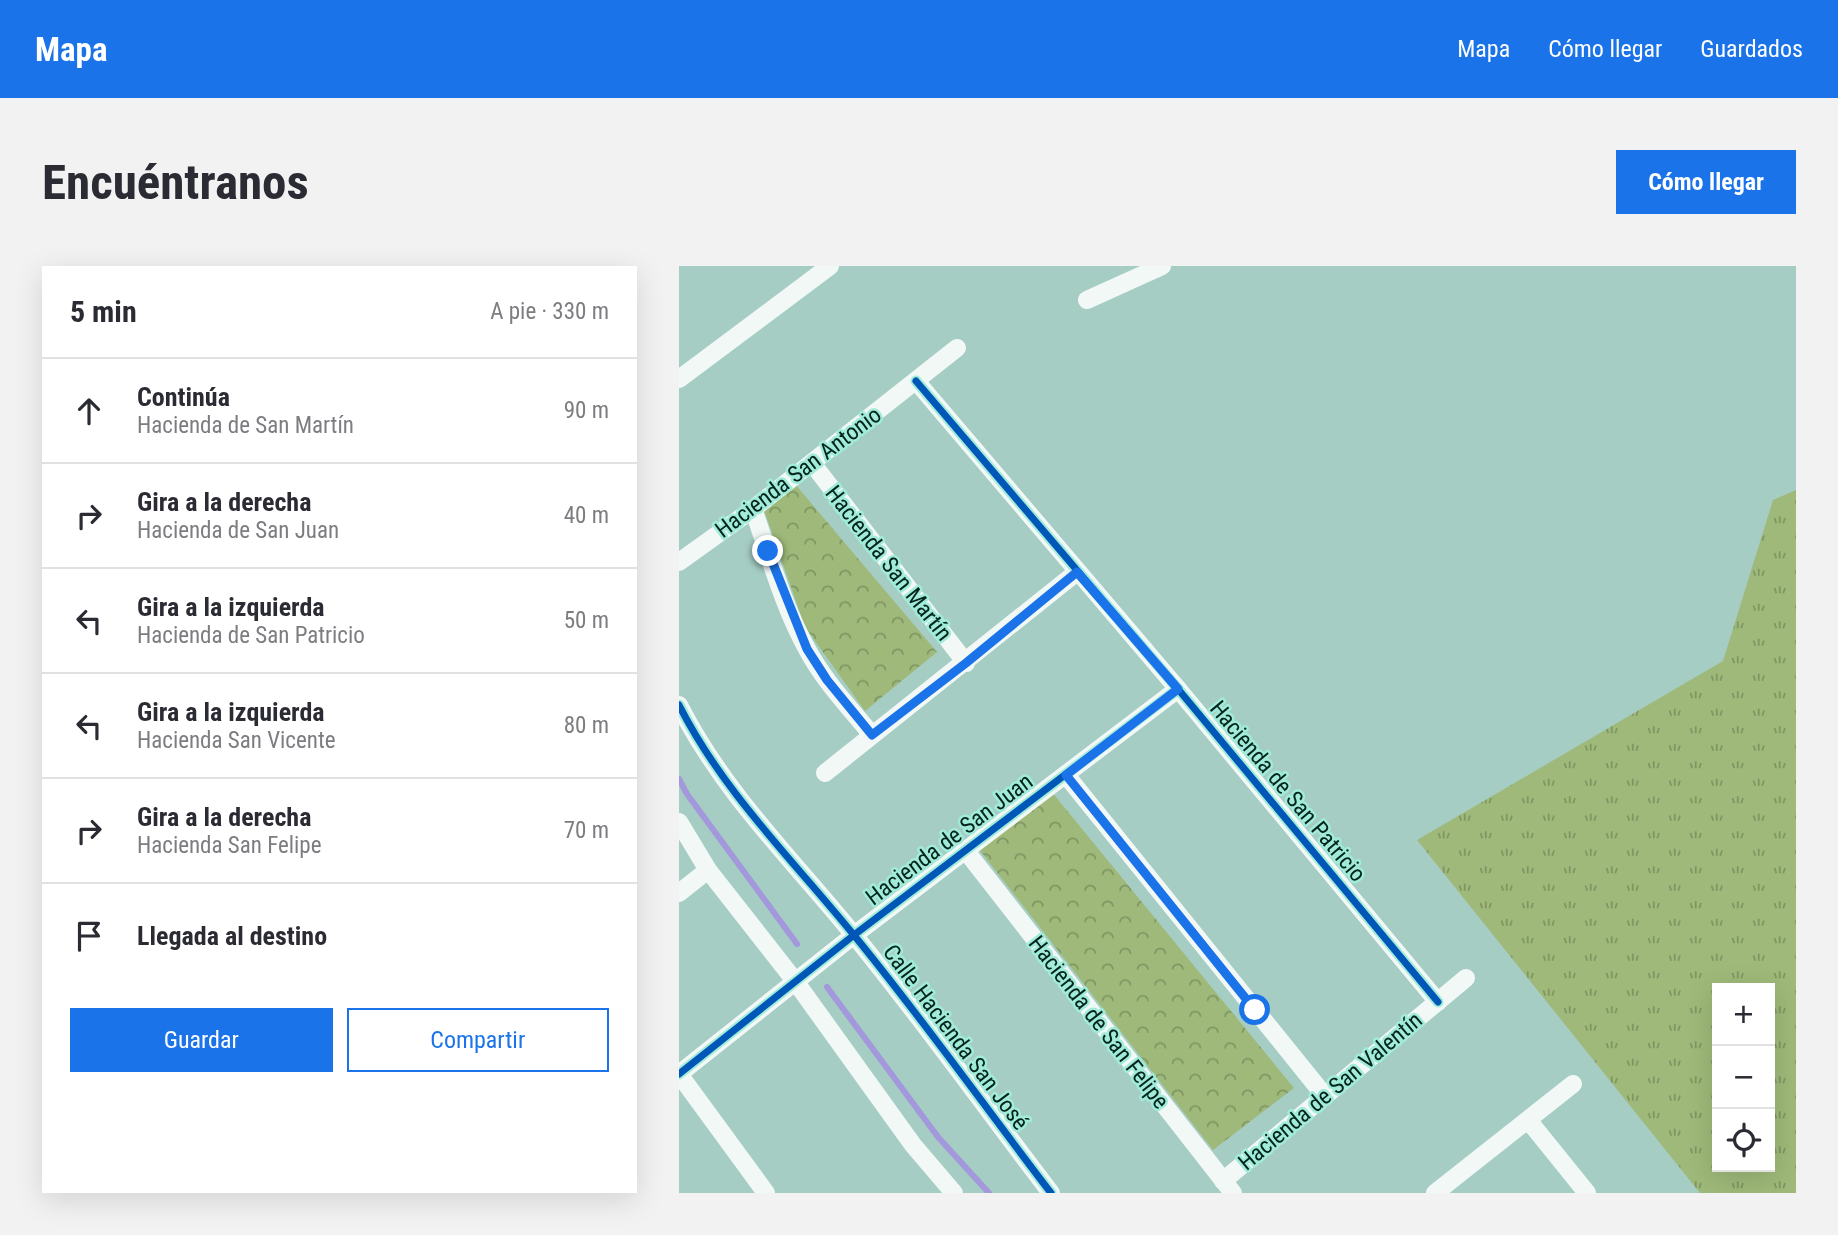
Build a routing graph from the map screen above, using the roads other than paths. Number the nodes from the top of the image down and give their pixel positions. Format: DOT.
graph roads {
  1 [pos="1162,266"];
  2 [pos="828,267"];
  3 [pos="1087,300"];
  4 [pos="957,348"];
  5 [pos="679,379"];
  6 [pos="916,382"];
  7 [pos="812,463"];
  8 [pos="753,509"];
  9 [pos="679,562"];
  10 [pos="1077,572"];
  11 [pos="966,663"];
  12 [pos="1178,689"];
  13 [pos="679,705"];
  14 [pos="872,735"];
  15 [pos="825,773"];
  16 [pos="1066,775"];
  17 [pos="679,822"];
  18 [pos="966,851"];
  19 [pos="708,870"];
  20 [pos="679,893"];
  21 [pos="854,935"];
  22 [pos="1466,978"];
  23 [pos="795,981"];
  24 [pos="1438,1002"];
  25 [pos="679,1074"];
  26 [pos="1573,1084"];
  27 [pos="1324,1095"];
  28 [pos="1528,1120"];
  29 [pos="1228,1187"];
  30 [pos="766,1193"];
  31 [pos="954,1193"];
  32 [pos="1051,1193"];
  33 [pos="1435,1193"];
  34 [pos="1587,1193"];
  1 -- 3 [label="street"];
  2 -- 5 [label="street"];
  4 -- 6 [label="street, Hacienda San Antonio"];
  6 -- 7 [label="street, Hacienda San Antonio"];
  6 -- 10 [label="street, Hacienda de San Patricio"];
  7 -- 8 [label="street, Hacienda San Antonio"];
  7 -- 11 [label="street, Hacienda San Martín"];
  8 -- 9 [label="street, Hacienda San Antonio"];
  8 -- 14 [label="street"];
  10 -- 11 [label="street"];
  10 -- 12 [label="street, Hacienda de San Patricio"];
  11 -- 14 [label="street"];
  12 -- 16 [label="street, Hacienda de San Juan"];
  12 -- 24 [label="street, Hacienda de San Patricio"];
  13 -- 21 [label="street, Calle Hacienda San José"];
  14 -- 15 [label="street"];
  16 -- 18 [label="street, Hacienda de San Juan"];
  16 -- 27 [label="street"];
  17 -- 19 [label="street"];
  18 -- 21 [label="street, Hacienda de San Juan"];
  18 -- 29 [label="street, Hacienda de San Felipe"];
  19 -- 20 [label="street"];
  19 -- 23 [label="street"];
  21 -- 23 [label="street, Hacienda de San Juan"];
  21 -- 32 [label="street, Calle Hacienda San José"];
  22 -- 24 [label="street, Hacienda de San Valentín"];
  23 -- 25 [label="street, Hacienda de San Juan"];
  23 -- 31 [label="street"];
  24 -- 27 [label="street, Hacienda de San Valentín"];
  25 -- 30 [label="street"];
  26 -- 28 [label="street"];
  27 -- 29 [label="street, Hacienda de San Valentín"];
  28 -- 33 [label="street"];
  28 -- 34 [label="street"];
}
